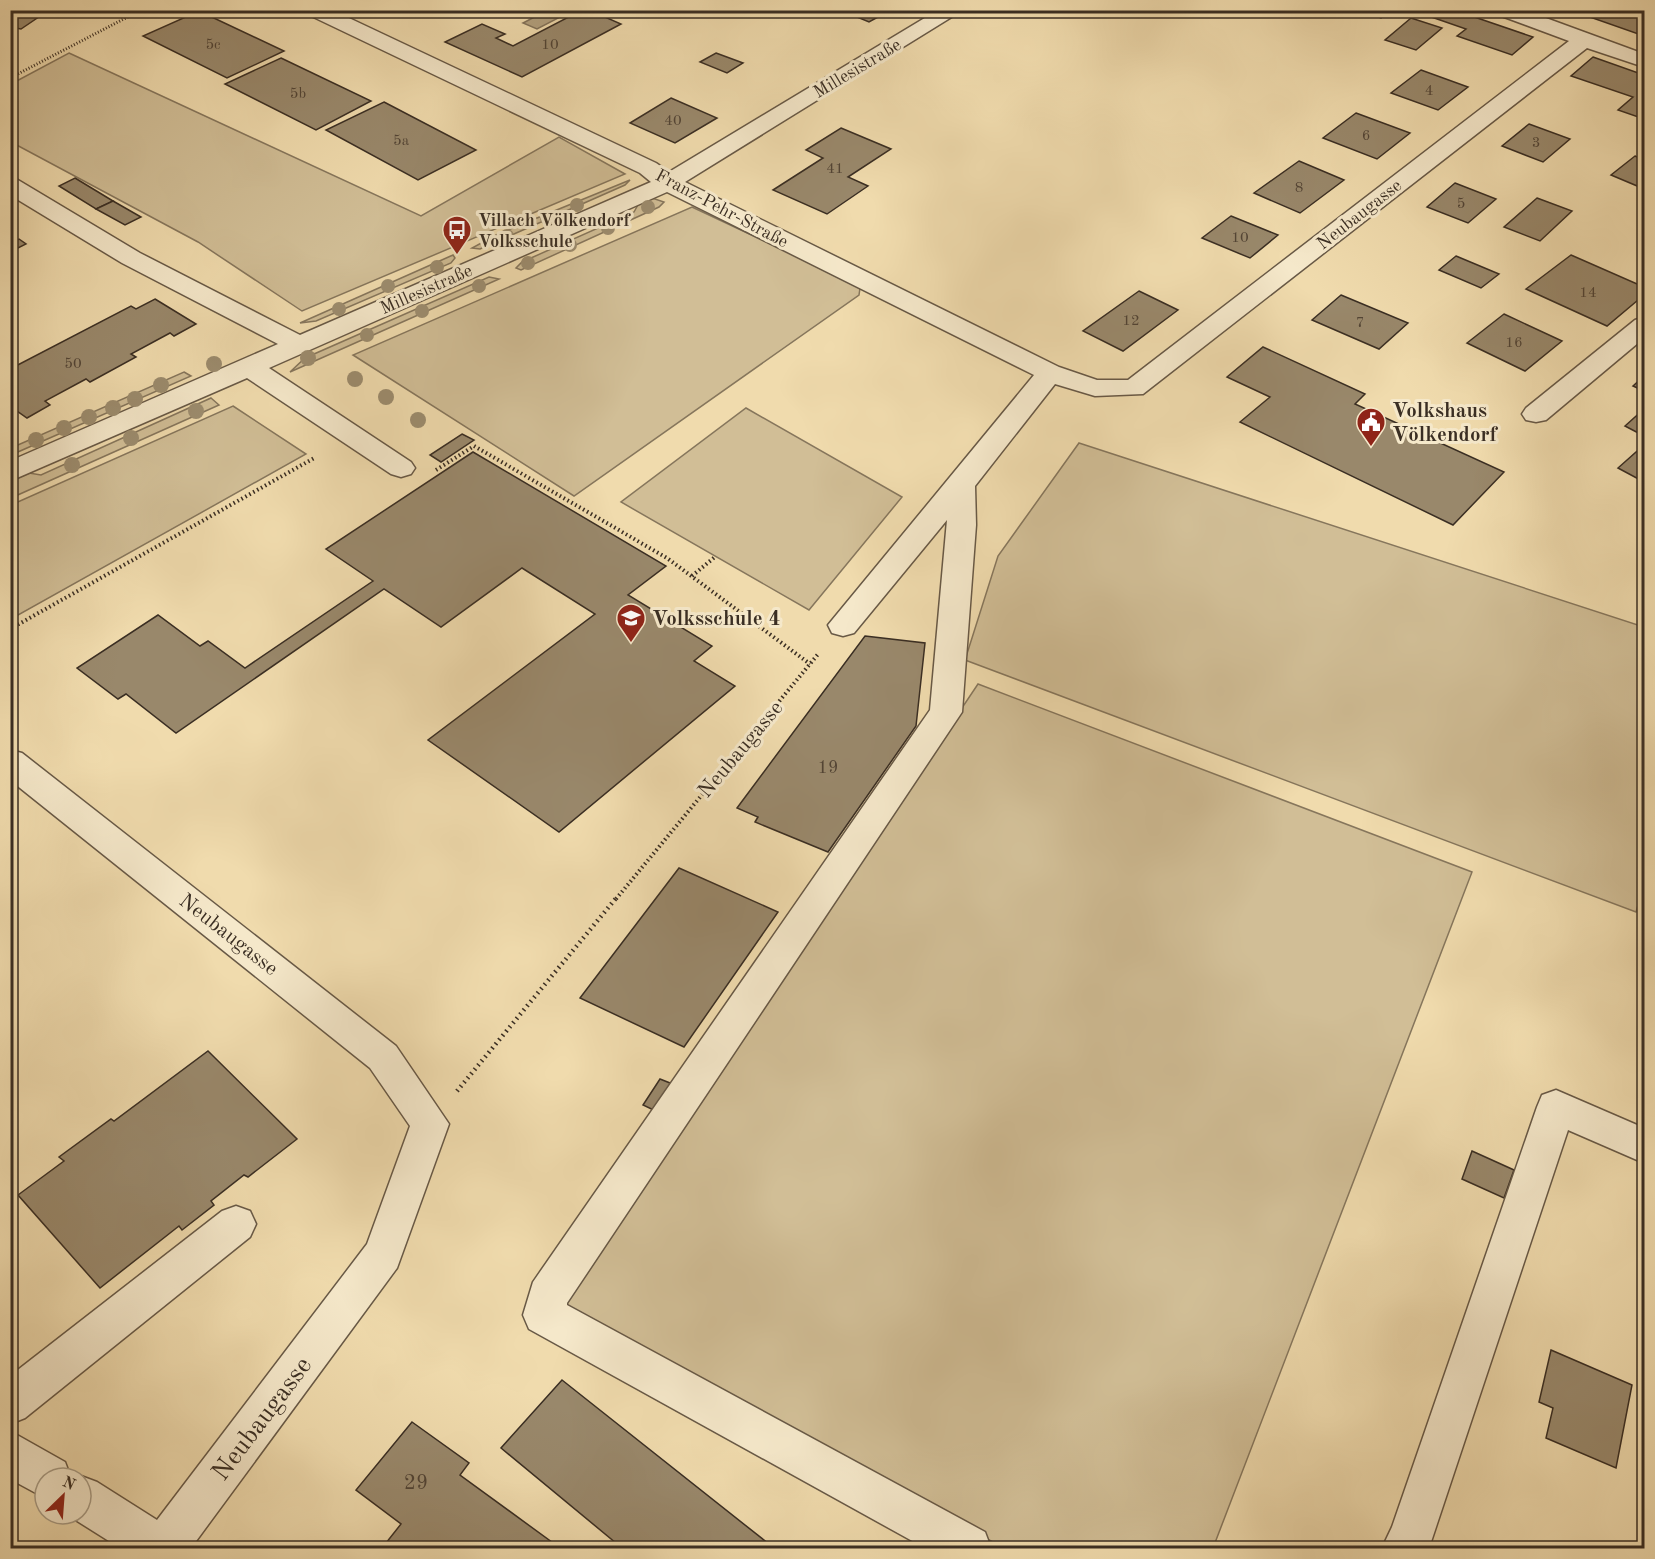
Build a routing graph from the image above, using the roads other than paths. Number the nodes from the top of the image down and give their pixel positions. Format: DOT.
graph roads {
  1 [pos="314,10"];
  2 [pos="953,10"];
  3 [pos="1503,10"];
  4 [pos="1584,40"];
  5 [pos="1644,61"];
  6 [pos="668,183"];
  7 [pos="10,184"];
  8 [pos="1644,325"];
  9 [pos="299,345"];
  10 [pos="249,367"];
  11 [pos="1050,373"];
  12 [pos="1134,388"];
  13 [pos="1536,414"];
  14 [pos="401,468"];
  15 [pos="10,472"];
  16 [pos="961,485"];
  17 [pos="843,625"];
  18 [pos="10,762"];
  19 [pos="1640,1143"];
  20 [pos="236,1224"];
  21 [pos="10,1403"];
  22 [pos="10,1454"];
  23 [pos="33,1468"];
  24 [pos="93,1505"];
  25 [pos="162,1548"];
  26 [pos="969,1548"];
  27 [pos="1404,1548"];
  1 -- 6 [label="street, Franz-Pehr-Straße"];
  2 -- 6 [label="street, Millesistraße"];
  3 -- 4 [label="street"];
  4 -- 5 [label="street"];
  4 -- 12 [label="street, Neubaugasse"];
  6 -- 9 [label="street, Millesistraße"];
  6 -- 11 [label="street, Franz-Pehr-Straße"];
  7 -- 9 [label="street"];
  8 -- 13 [label="street"];
  9 -- 10 [label="street, Millesistraße"];
  10 -- 14 [label="street"];
  10 -- 15 [label="street, Millesistraße"];
  11 -- 12 [label="street, Franz-Pehr-Straße"];
  11 -- 16 [label="street"];
  16 -- 17 [label="street"];
  16 -- 26 [label="street"];
  18 -- 25 [label="street, Neubaugasse"];
  19 -- 27 [label="street"];
  20 -- 21 [label="street"];
  22 -- 23 [label="street"];
  24 -- 25 [label="street"];
}
